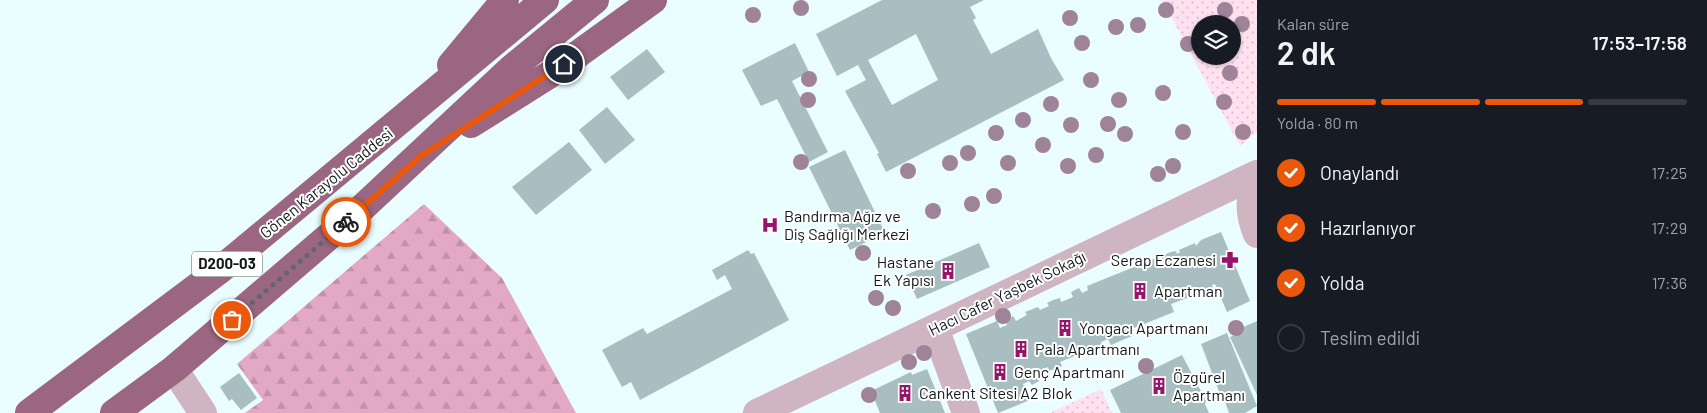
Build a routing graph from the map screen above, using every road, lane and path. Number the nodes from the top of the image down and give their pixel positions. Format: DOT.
graph roads {
  1 [pos="505,0"];
  2 [pos="546,0"];
  3 [pos="595,0"];
  4 [pos="652,0"];
  5 [pos="418,108"];
  6 [pos="421,156"];
  7 [pos="1257,175"];
  8 [pos="1257,234"];
  9 [pos="935,328"];
  10 [pos="174,369"];
  11 [pos="29,413"];
  12 [pos="114,413"];
  13 [pos="203,413"];
  14 [pos="757,413"];
  15 [pos="966,413"];
  1 -- 5 [label="highway"];
  2 -- 5 [label="highway, Gönen Karayolu Caddesi / D200-03"];
  3 -- 6 [label="highway, D200-03"];
  4 -- 6 [label="highway"];
  5 -- 11 [label="highway, Gönen Karayolu Caddesi / D200-03"];
  6 -- 10 [label="highway, D200-03"];
  7 -- 8 [label="street"];
  7 -- 9 [label="street, Hacı Cafer Yaşbek Sokağı"];
  9 -- 14 [label="street, Hacı Cafer Yaşbek Sokağı"];
  9 -- 15 [label="street"];
  10 -- 12 [label="highway, D200-03"];
  10 -- 13 [label="street"];
}
